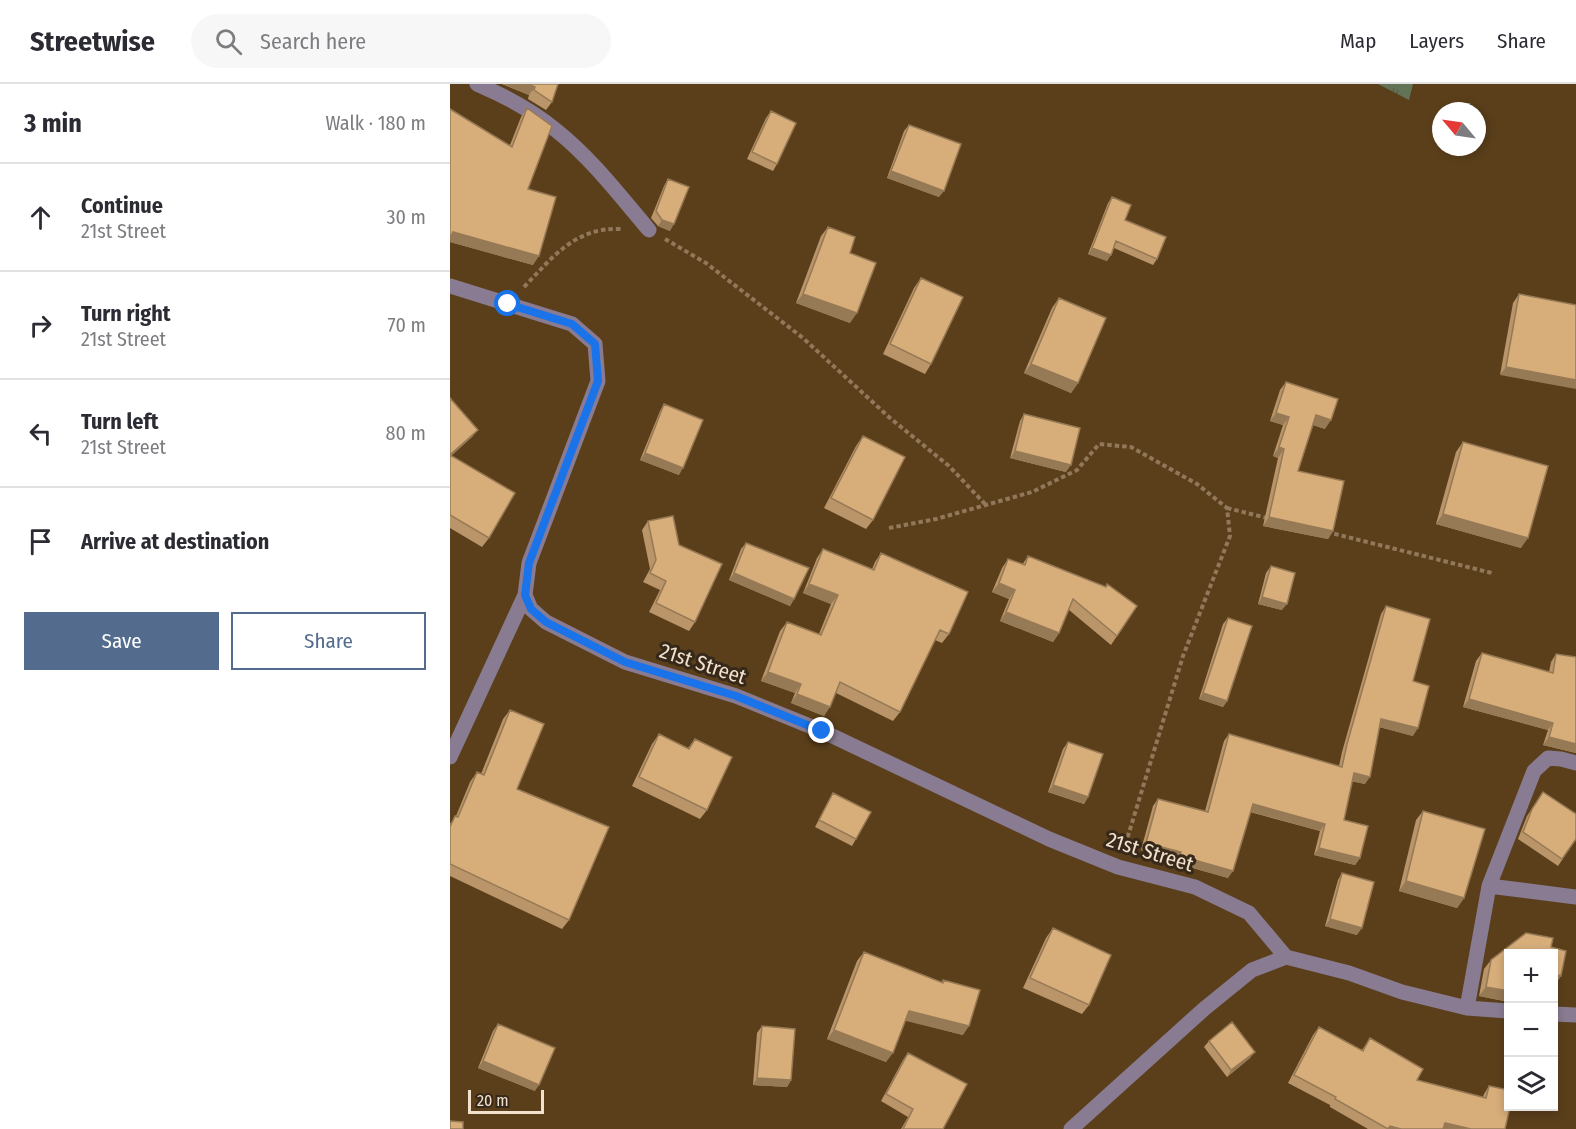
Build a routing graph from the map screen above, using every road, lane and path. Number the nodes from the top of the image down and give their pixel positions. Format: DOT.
graph roads {
  1 [pos="477,84"];
  2 [pos="649,230"];
  3 [pos="450,286"];
  4 [pos="508,304"];
  5 [pos="984,504"];
  6 [pos="1227,508"];
  7 [pos="1273,519"];
  8 [pos="888,528"];
  9 [pos="1319,530"];
  10 [pos="1492,573"];
  11 [pos="525,595"];
  12 [pos="450,757"];
  13 [pos="1576,763"];
  14 [pos="1118,867"];
  15 [pos="1489,886"];
  16 [pos="1576,897"];
  17 [pos="1286,957"];
  18 [pos="1467,1008"];
  19 [pos="1504,1011"];
  20 [pos="1558,1014"];
  21 [pos="1576,1015"];
  22 [pos="1071,1129"];
  1 -- 2 [label="street"];
  2 -- 4 [label="path"];
  2 -- 5 [label="path"];
  3 -- 4 [label="street"];
  4 -- 11 [label="street"];
  5 -- 6 [label="path"];
  5 -- 8 [label="path"];
  6 -- 7 [label="path"];
  6 -- 14 [label="path"];
  9 -- 10 [label="path"];
  11 -- 12 [label="street"];
  11 -- 14 [label="street, 21st Street"];
  13 -- 15 [label="street"];
  14 -- 17 [label="street, 21st Street"];
  15 -- 16 [label="street"];
  15 -- 18 [label="street"];
  17 -- 18 [label="street"];
  17 -- 22 [label="street"];
  18 -- 19 [label="street"];
  20 -- 21 [label="street"];
}
